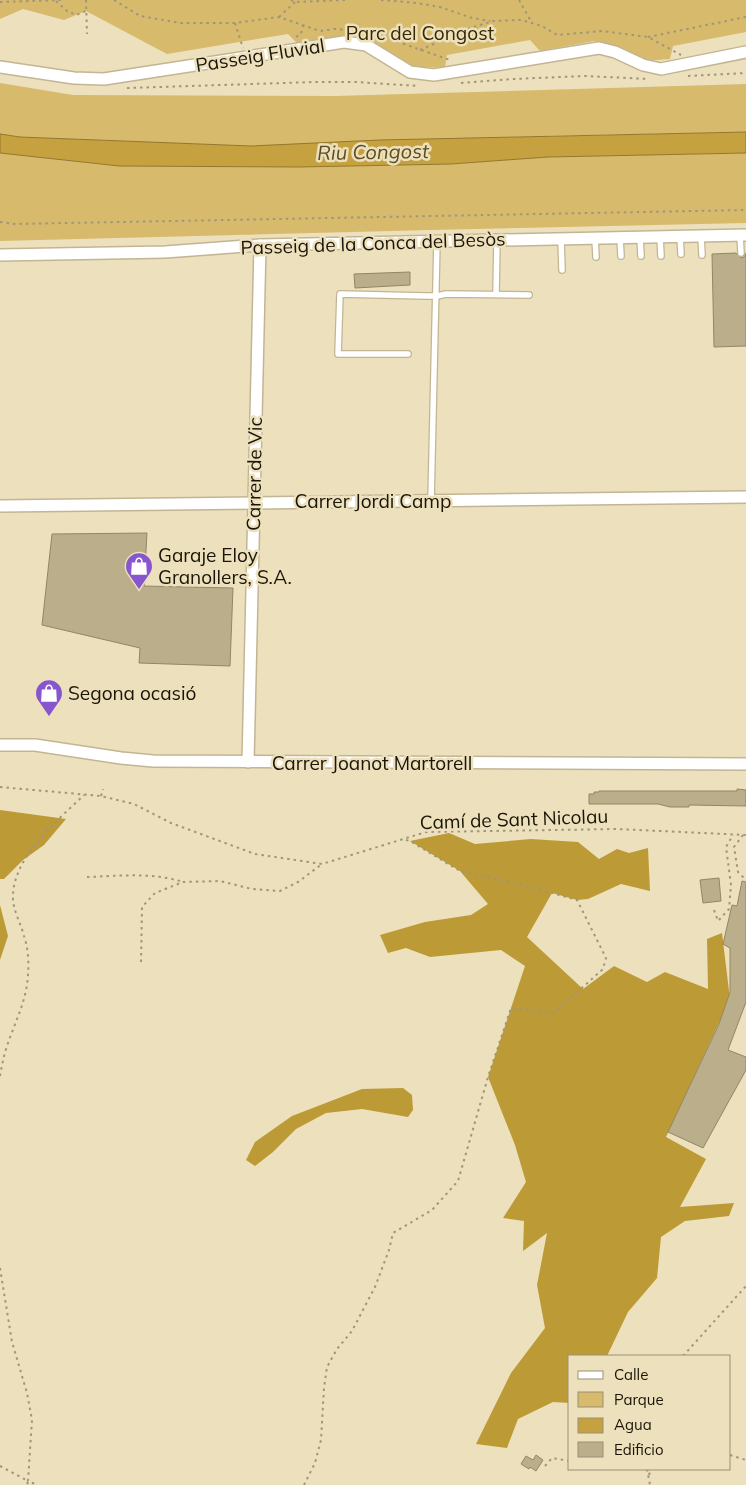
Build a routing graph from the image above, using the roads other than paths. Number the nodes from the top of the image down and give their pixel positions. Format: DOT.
graph roads {
  1 [pos="746,52"];
  2 [pos="0,67"];
  3 [pos="743,235"];
  4 [pos="680,236"];
  5 [pos="701,236"];
  6 [pos="640,237"];
  7 [pos="660,237"];
  8 [pos="561,238"];
  9 [pos="595,238"];
  10 [pos="620,238"];
  11 [pos="497,240"];
  12 [pos="437,242"];
  13 [pos="260,245"];
  14 [pos="741,253"];
  15 [pos="681,254"];
  16 [pos="702,254"];
  17 [pos="0,255"];
  18 [pos="621,256"];
  19 [pos="641,256"];
  20 [pos="661,256"];
  21 [pos="596,257"];
  22 [pos="562,270"];
  23 [pos="496,294"];
  24 [pos="529,295"];
  25 [pos="437,296"];
  26 [pos="408,354"];
  27 [pos="746,497"];
  28 [pos="431,501"];
  29 [pos="254,502"];
  30 [pos="0,506"];
  31 [pos="0,745"];
  32 [pos="248,762"];
  33 [pos="746,764"];
  1 -- 2 [label="street, Passeig Fluvial"];
  3 -- 5 [label="street, Passeig de la Conca del Besòs"];
  3 -- 14 [label="lane"];
  4 -- 5 [label="street, Passeig de la Conca del Besòs"];
  4 -- 7 [label="street, Passeig de la Conca del Besòs"];
  4 -- 15 [label="lane"];
  5 -- 16 [label="lane"];
  6 -- 7 [label="street, Passeig de la Conca del Besòs"];
  6 -- 10 [label="street, Passeig de la Conca del Besòs"];
  6 -- 19 [label="lane"];
  7 -- 20 [label="lane"];
  8 -- 9 [label="street, Passeig de la Conca del Besòs"];
  8 -- 11 [label="street, Passeig de la Conca del Besòs"];
  8 -- 22 [label="lane"];
  9 -- 10 [label="street, Passeig de la Conca del Besòs"];
  9 -- 21 [label="lane"];
  10 -- 18 [label="lane"];
  11 -- 12 [label="street, Passeig de la Conca del Besòs"];
  11 -- 23 [label="lane"];
  12 -- 13 [label="street, Passeig de la Conca del Besòs"];
  12 -- 25 [label="lane"];
  13 -- 17 [label="street, Passeig de la Conca del Besòs"];
  13 -- 29 [label="street, Carrer de Vic"];
  23 -- 24 [label="lane"];
  23 -- 25 [label="lane"];
  25 -- 26 [label="lane"];
  25 -- 28 [label="lane"];
  27 -- 28 [label="street, Carrer Jordi Camp"];
  28 -- 29 [label="street, Carrer Jordi Camp"];
  29 -- 30 [label="street, Carrer Jordi Camp"];
  29 -- 32 [label="street, Carrer de Vic"];
  31 -- 32 [label="street, Carrer Joanot Martorell"];
  32 -- 33 [label="street, Carrer Joanot Martorell"];
}
